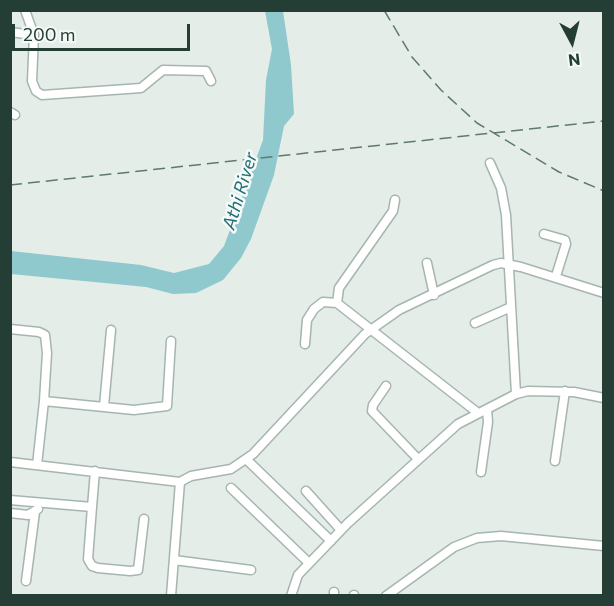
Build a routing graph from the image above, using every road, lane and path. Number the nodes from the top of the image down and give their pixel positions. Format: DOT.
graph roads {
  1 [pos="25,10"];
  2 [pos="10,32"];
  3 [pos="34,35"];
  4 [pos="210,81"];
  5 [pos="490,163"];
  6 [pos="395,200"];
  7 [pos="544,234"];
  8 [pos="427,263"];
  9 [pos="507,264"];
  10 [pos="556,276"];
  11 [pos="603,293"];
  12 [pos="434,295"];
  13 [pos="337,303"];
  14 [pos="511,307"];
  15 [pos="475,323"];
  16 [pos="10,328"];
  17 [pos="111,330"];
  18 [pos="372,330"];
  19 [pos="171,341"];
  20 [pos="305,344"];
  21 [pos="386,386"];
  22 [pos="565,391"];
  23 [pos="516,393"];
  24 [pos="603,398"];
  25 [pos="44,400"];
  26 [pos="104,406"];
  27 [pos="487,409"];
  28 [pos="477,413"];
  29 [pos="417,458"];
  30 [pos="247,460"];
  31 [pos="555,461"];
  32 [pos="10,462"];
  33 [pos="38,465"];
  34 [pos="95,471"];
  35 [pos="481,472"];
  36 [pos="180,482"];
  37 [pos="231,488"];
  38 [pos="306,491"];
  39 [pos="10,500"];
  40 [pos="45,504"];
  41 [pos="92,507"];
  42 [pos="34,512"];
  43 [pos="10,513"];
  44 [pos="144,519"];
  45 [pos="341,530"];
  46 [pos="331,541"];
  47 [pos="603,546"];
  48 [pos="174,560"];
  49 [pos="309,563"];
  50 [pos="251,570"];
  51 [pos="26,581"];
  52 [pos="171,596"];
  53 [pos="291,596"];
  54 [pos="386,596"];
  1 -- 3 [label="street"];
  2 -- 3 [label="street"];
  3 -- 4 [label="street"];
  5 -- 9 [label="street"];
  6 -- 13 [label="street"];
  7 -- 10 [label="street"];
  8 -- 12 [label="street"];
  9 -- 10 [label="street"];
  9 -- 12 [label="street"];
  9 -- 14 [label="street"];
  10 -- 11 [label="street"];
  12 -- 18 [label="street"];
  13 -- 18 [label="street"];
  13 -- 20 [label="street"];
  14 -- 15 [label="street"];
  14 -- 23 [label="street"];
  16 -- 25 [label="street"];
  17 -- 26 [label="street"];
  18 -- 28 [label="street"];
  18 -- 30 [label="street"];
  19 -- 26 [label="street"];
  21 -- 29 [label="street"];
  22 -- 23 [label="street"];
  22 -- 24 [label="street"];
  22 -- 31 [label="street"];
  23 -- 27 [label="street"];
  25 -- 26 [label="street"];
  25 -- 33 [label="street"];
  27 -- 28 [label="street"];
  27 -- 35 [label="street"];
  28 -- 29 [label="street"];
  29 -- 45 [label="street"];
  30 -- 36 [label="street"];
  30 -- 46 [label="street"];
  32 -- 33 [label="street"];
  33 -- 34 [label="street"];
  34 -- 36 [label="street"];
  34 -- 41 [label="street"];
  36 -- 48 [label="street"];
  37 -- 49 [label="street"];
  38 -- 45 [label="street"];
  39 -- 40 [label="street"];
  40 -- 41 [label="street"];
  40 -- 42 [label="street"];
  41 -- 44 [label="street"];
  42 -- 43 [label="street"];
  42 -- 51 [label="street"];
  45 -- 46 [label="street"];
  46 -- 49 [label="street"];
  47 -- 54 [label="street"];
  48 -- 50 [label="street"];
  48 -- 52 [label="street"];
  49 -- 53 [label="street"];
}
